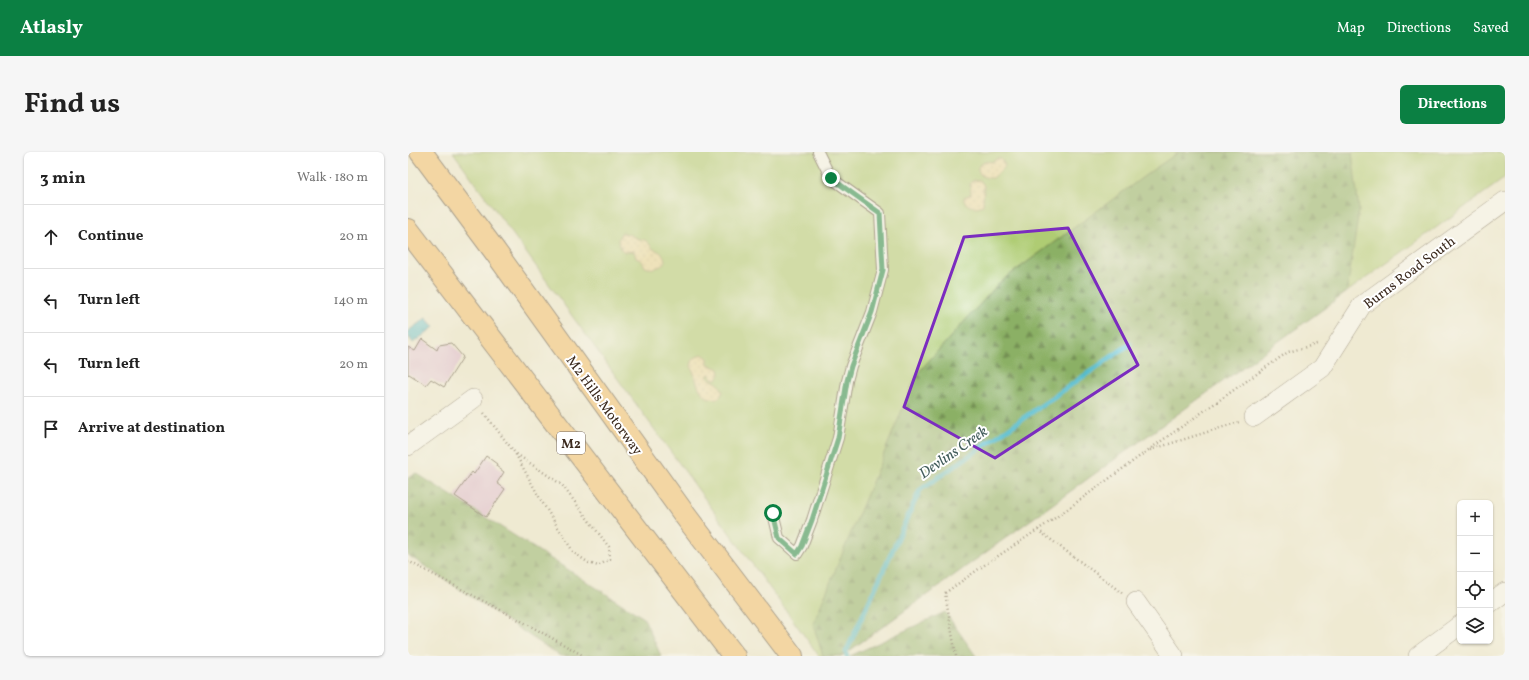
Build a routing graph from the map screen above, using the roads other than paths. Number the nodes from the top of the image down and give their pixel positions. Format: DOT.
graph roads {
  1 [pos="421,152"];
  2 [pos="438,152"];
  3 [pos="818,152"];
  4 [pos="1505,201"];
  5 [pos="408,230"];
  6 [pos="494,250"];
  7 [pos="473,399"];
  8 [pos="1254,417"];
  9 [pos="408,446"];
  10 [pos="773,513"];
  11 [pos="1505,592"];
  12 [pos="1493,601"];
  13 [pos="1136,602"];
  14 [pos="1457,627"];
  15 [pos="734,656"];
  16 [pos="792,656"];
  17 [pos="1174,656"];
  18 [pos="1418,656"];
  1 -- 6 [label="highway, M2 Hills Motorway"];
  2 -- 6 [label="highway"];
  3 -- 10 [label="lane"];
  4 -- 8 [label="street, Burns Road South"];
  5 -- 15 [label="highway, M2"];
  6 -- 16 [label="highway, M2 Hills Motorway"];
  7 -- 9 [label="street"];
  11 -- 12 [label="street"];
  13 -- 17 [label="street"];
  14 -- 18 [label="street"];
}
